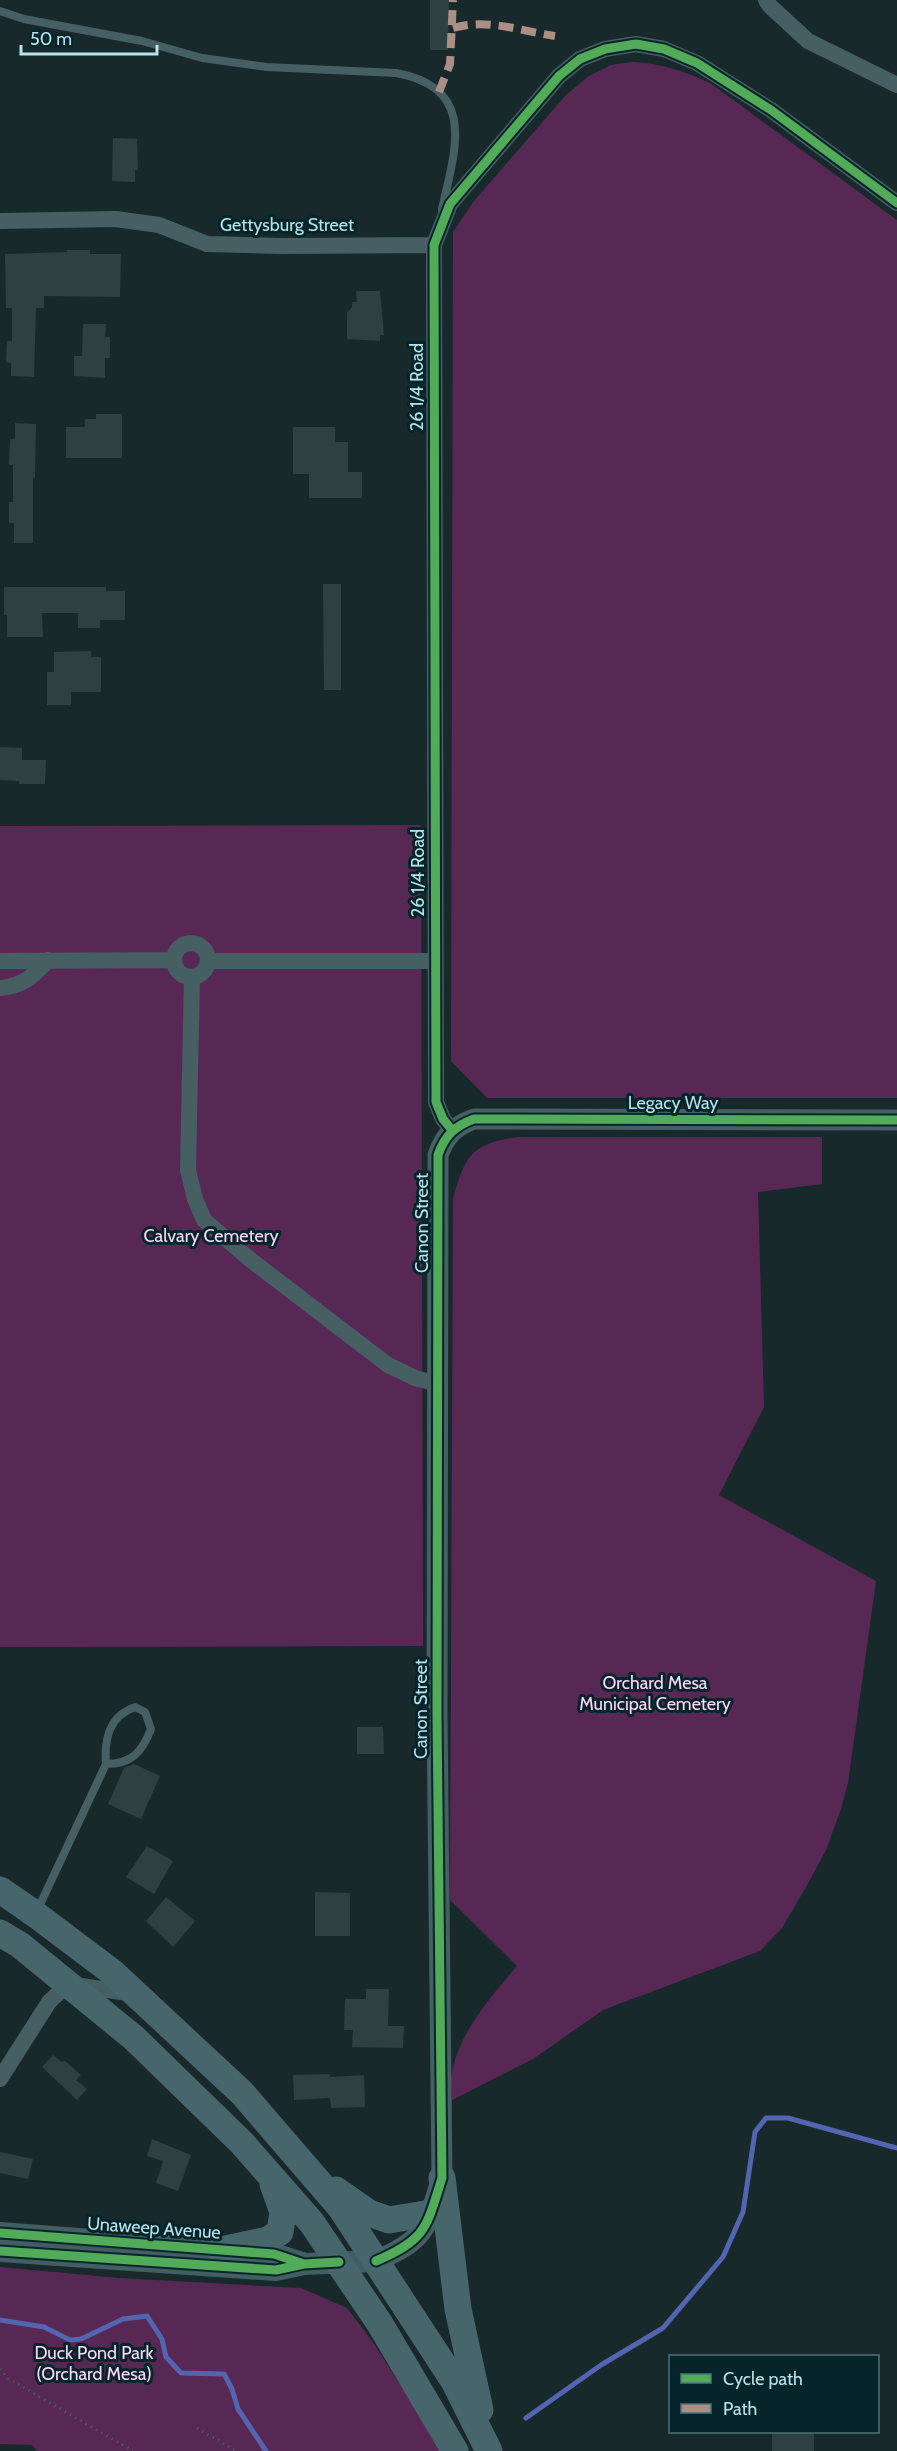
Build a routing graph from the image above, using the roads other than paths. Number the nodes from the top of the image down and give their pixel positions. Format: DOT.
graph roads {
  1 [pos="766,0"];
  2 [pos="0,11"];
  3 [pos="897,85"];
  4 [pos="897,203"];
  5 [pos="0,222"];
  6 [pos="434,245"];
  7 [pos="48,960"];
  8 [pos="174,960"];
  9 [pos="0,961"];
  10 [pos="209,961"];
  11 [pos="435,961"];
  12 [pos="192,977"];
  13 [pos="0,988"];
  14 [pos="897,1120"];
  15 [pos="452,1130"];
  16 [pos="438,1384"];
  17 [pos="106,1764"];
  18 [pos="0,1890"];
  19 [pos="35,1914"];
  20 [pos="0,1933"];
  21 [pos="68,1984"];
  22 [pos="135,1994"];
  23 [pos="0,2079"];
  24 [pos="312,2174"];
  25 [pos="270,2175"];
  26 [pos="442,2178"];
  27 [pos="430,2213"];
  28 [pos="0,2233"];
  29 [pos="222,2250"];
  30 [pos="0,2251"];
  31 [pos="376,2261"];
  32 [pos="339,2262"];
  33 [pos="304,2264"];
  34 [pos="489,2450"];
  35 [pos="455,2451"];
  1 -- 3 [label="street"];
  2 -- 6 [label="lane"];
  4 -- 6 [label="street, 26 1/4 Road"];
  5 -- 6 [label="street, Gettysburg Street"];
  6 -- 11 [label="street, 26 1/4 Road"];
  7 -- 8 [label="street"];
  7 -- 9 [label="street"];
  7 -- 13 [label="street"];
  8 -- 10 [label="street"];
  8 -- 12 [label="street"];
  10 -- 11 [label="street"];
  10 -- 12 [label="street"];
  11 -- 15 [label="street, 26 1/4 Road"];
  12 -- 16 [label="street"];
  14 -- 15 [label="street, Legacy Way"];
  15 -- 16 [label="street, Canon Street"];
  16 -- 26 [label="street, Canon Street"];
  17 -- 17 [label="lane"];
  17 -- 19 [label="lane"];
  18 -- 19 [label="highway"];
  19 -- 22 [label="highway"];
  20 -- 21 [label="highway"];
  21 -- 22 [label="street"];
  21 -- 23 [label="street"];
  21 -- 25 [label="highway"];
  22 -- 24 [label="highway"];
  24 -- 27 [label="highway"];
  24 -- 31 [label="highway"];
  25 -- 29 [label="highway"];
  25 -- 32 [label="highway"];
  26 -- 27 [label="street, Canon Street"];
  26 -- 34 [label="highway"];
  27 -- 31 [label="street, Canon Street"];
  28 -- 29 [label="main road, Unaweep Avenue"];
  29 -- 33 [label="main road, Unaweep Avenue"];
  30 -- 33 [label="main road, Unaweep Avenue"];
  31 -- 32 [label="main road, Unaweep Avenue"];
  31 -- 34 [label="highway"];
  32 -- 33 [label="main road, Unaweep Avenue"];
  32 -- 35 [label="highway"];
}
